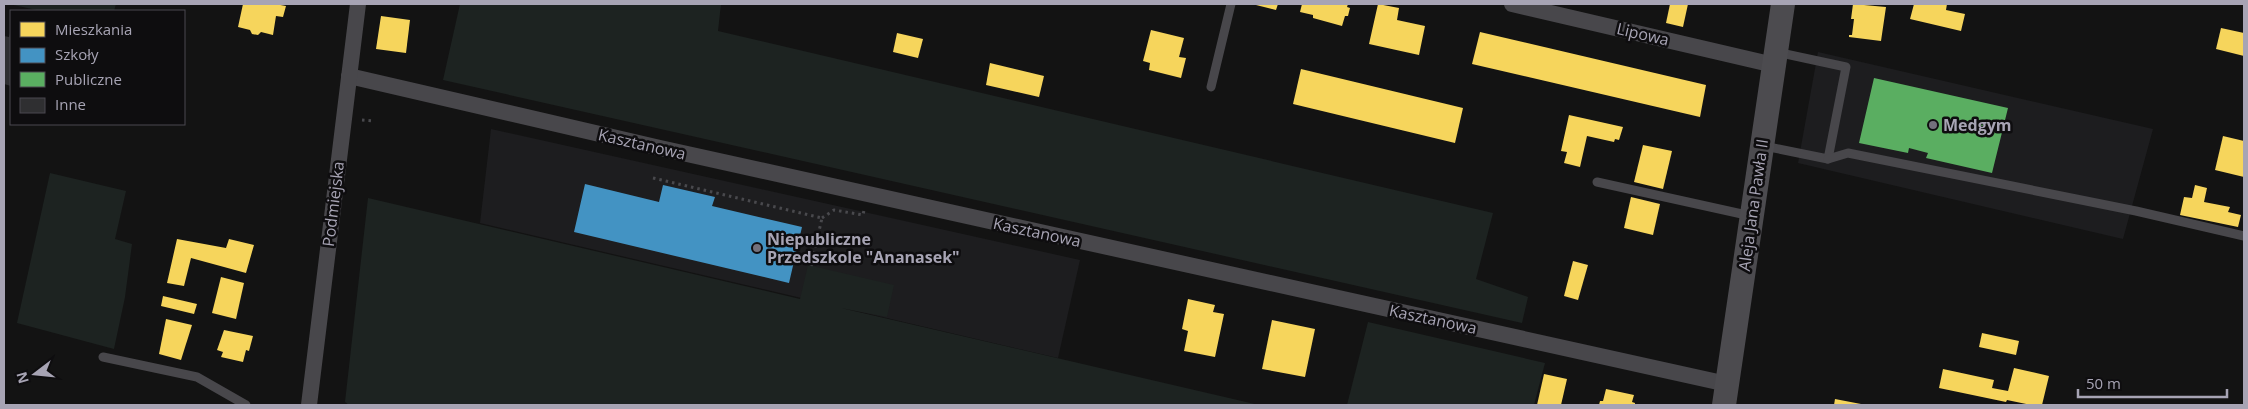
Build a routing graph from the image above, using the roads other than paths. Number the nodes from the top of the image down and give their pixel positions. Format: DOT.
graph roads {
  1 [pos="358,4"];
  2 [pos="1231,4"];
  3 [pos="1512,4"];
  4 [pos="1783,4"];
  5 [pos="1775,58"];
  6 [pos="349,76"];
  7 [pos="1211,87"];
  8 [pos="1762,146"];
  9 [pos="1828,158"];
  10 [pos="1596,182"];
  11 [pos="1752,216"];
  12 [pos="2244,236"];
  13 [pos="103,356"];
  14 [pos="1725,395"];
  15 [pos="246,405"];
  16 [pos="309,405"];
  1 -- 6 [label="street, Podmiejska"];
  2 -- 7 [label="lane"];
  3 -- 5 [label="street, Lipowa"];
  4 -- 5 [label="street, Aleja Jana Pawła II"];
  5 -- 8 [label="street, Aleja Jana Pawła II"];
  5 -- 9 [label="lane"];
  6 -- 14 [label="street, Kasztanowa"];
  6 -- 16 [label="street, Podmiejska"];
  8 -- 9 [label="lane"];
  8 -- 11 [label="street, Aleja Jana Pawła II"];
  9 -- 12 [label="lane"];
  10 -- 11 [label="lane"];
  11 -- 14 [label="street, Aleja Jana Pawła II"];
  13 -- 15 [label="lane"];
}
